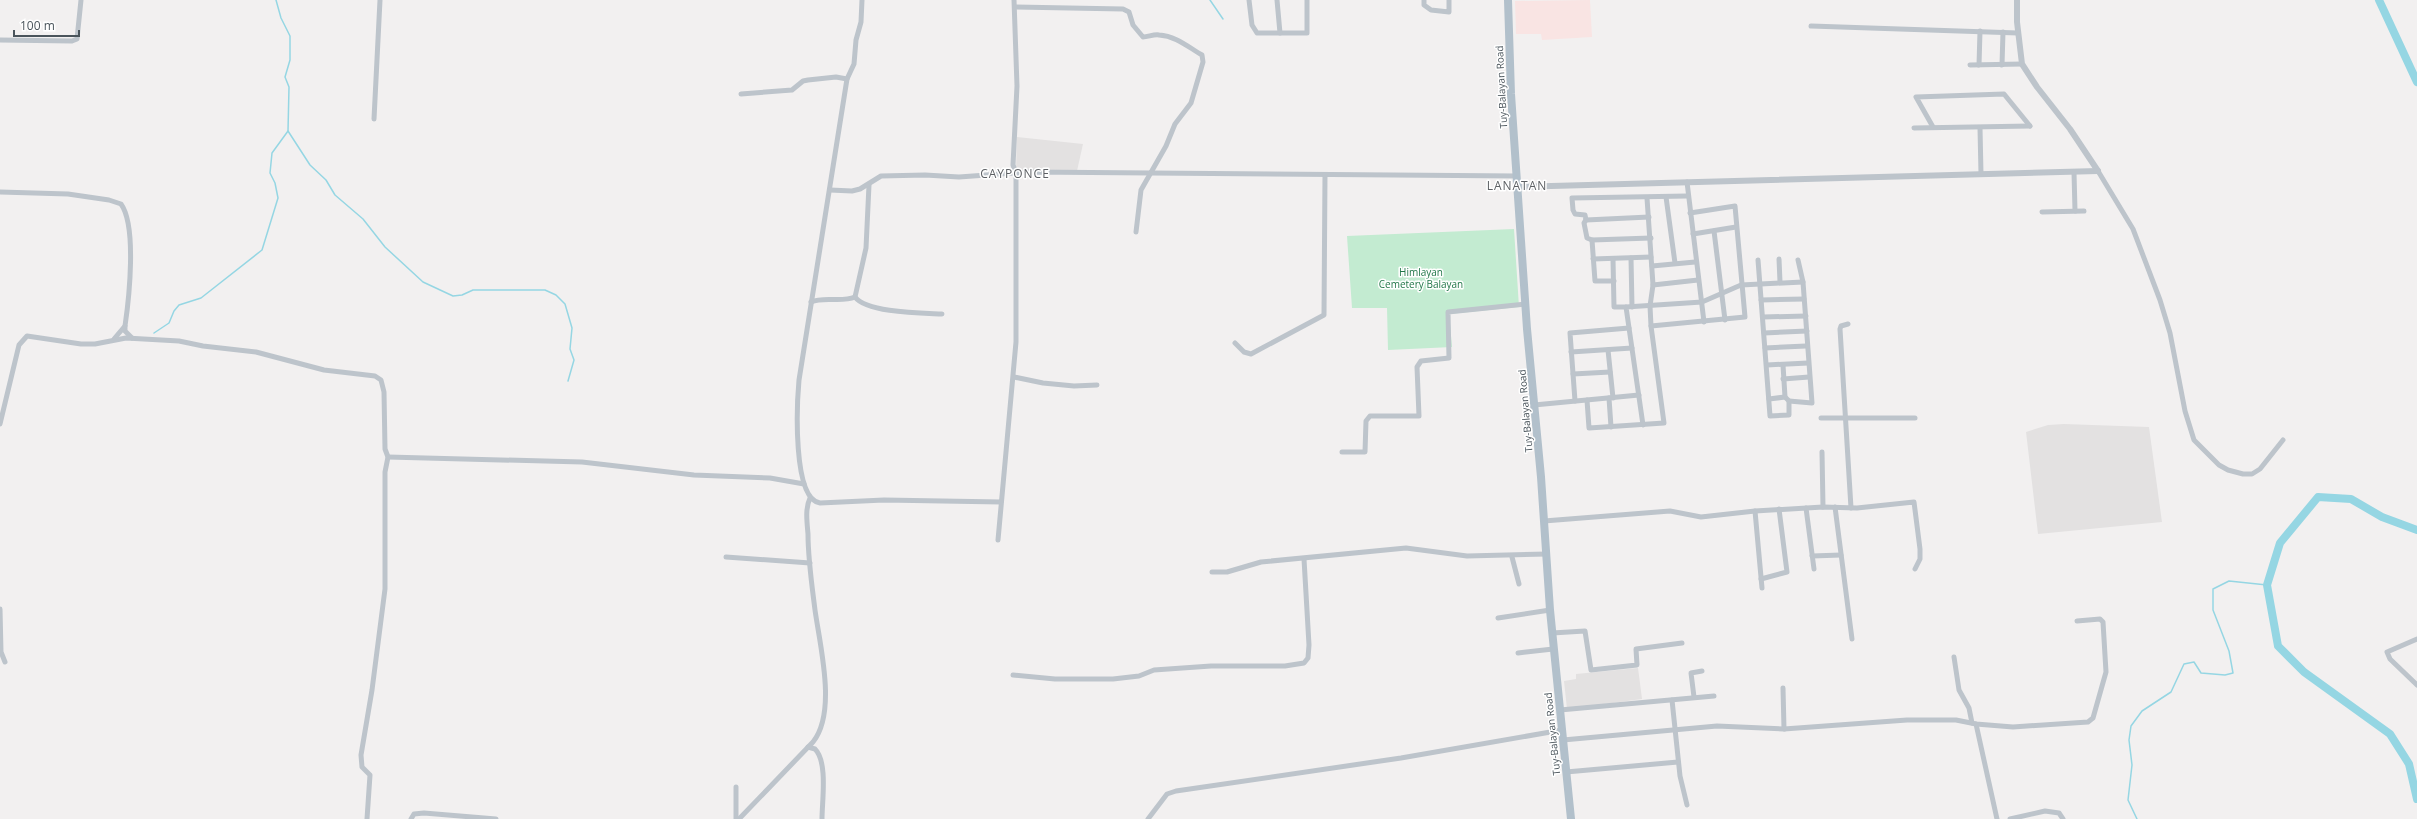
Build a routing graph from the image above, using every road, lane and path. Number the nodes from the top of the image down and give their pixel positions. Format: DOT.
graph roads {
  1 [pos="81,0"];
  2 [pos="380,0"];
  3 [pos="862,0"];
  4 [pos="1014,0"];
  5 [pos="1249,0"];
  6 [pos="1277,0"];
  7 [pos="1307,0"];
  8 [pos="1424,0"];
  9 [pos="1449,0"];
  10 [pos="1508,0"];
  11 [pos="2017,0"];
  12 [pos="1015,7"];
  13 [pos="1811,26"];
  14 [pos="1980,32"];
  15 [pos="2003,32"];
  16 [pos="1280,33"];
  17 [pos="2018,33"];
  18 [pos="0,40"];
  19 [pos="2002,64"];
  20 [pos="2022,64"];
  21 [pos="1979,65"];
  22 [pos="1970,66"];
  23 [pos="847,79"];
  24 [pos="741,94"];
  25 [pos="374,119"];
  26 [pos="1914,128"];
  27 [pos="1933,128"];
  28 [pos="1980,128"];
  29 [pos="2098,171"];
  30 [pos="2074,172"];
  31 [pos="1016,173"];
  32 [pos="1150,173"];
  33 [pos="1982,174"];
  34 [pos="1325,175"];
  35 [pos="1517,176"];
  36 [pos="1686,182"];
  37 [pos="868,185"];
  38 [pos="1518,188"];
  39 [pos="830,190"];
  40 [pos="0,192"];
  41 [pos="1687,196"];
  42 [pos="1666,197"];
  43 [pos="1647,198"];
  44 [pos="2075,211"];
  45 [pos="2084,211"];
  46 [pos="2042,212"];
  47 [pos="1690,213"];
  48 [pos="1649,217"];
  49 [pos="1586,220"];
  50 [pos="1736,227"];
  51 [pos="1714,231"];
  52 [pos="1136,232"];
  53 [pos="1693,234"];
  54 [pos="1651,238"];
  55 [pos="1592,240"];
  56 [pos="1651,257"];
  57 [pos="1631,258"];
  58 [pos="1593,259"];
  59 [pos="1613,259"];
  60 [pos="1778,259"];
  61 [pos="1758,260"];
  62 [pos="1798,260"];
  63 [pos="1675,262"];
  64 [pos="1695,262"];
  65 [pos="1652,266"];
  66 [pos="1698,280"];
  67 [pos="1614,281"];
  68 [pos="1780,282"];
  69 [pos="1803,282"];
  70 [pos="1760,284"];
  71 [pos="1653,285"];
  72 [pos="1741,285"];
  73 [pos="1722,293"];
  74 [pos="855,297"];
  75 [pos="1804,299"];
  76 [pos="1762,300"];
  77 [pos="811,302"];
  78 [pos="1702,302"];
  79 [pos="1526,304"];
  80 [pos="1650,306"];
  81 [pos="1629,307"];
  82 [pos="942,314"];
  83 [pos="1806,316"];
  84 [pos="1763,317"];
  85 [pos="1725,320"];
  86 [pos="1704,322"];
  87 [pos="1848,324"];
  88 [pos="125,326"];
  89 [pos="1651,326"];
  90 [pos="1629,328"];
  91 [pos="1807,331"];
  92 [pos="1764,333"];
  93 [pos="132,338"];
  94 [pos="114,340"];
  95 [pos="1235,343"];
  96 [pos="1806,346"];
  97 [pos="1632,348"];
  98 [pos="1765,348"];
  99 [pos="1608,350"];
  100 [pos="1571,352"];
  101 [pos="1808,363"];
  102 [pos="1767,365"];
  103 [pos="1783,365"];
  104 [pos="1610,372"];
  105 [pos="1573,374"];
  106 [pos="1014,377"];
  107 [pos="1809,377"];
  108 [pos="1783,379"];
  109 [pos="1097,385"];
  110 [pos="1639,395"];
  111 [pos="1611,398"];
  112 [pos="1769,399"];
  113 [pos="1787,399"];
  114 [pos="1587,400"];
  115 [pos="1575,401"];
  116 [pos="1534,405"];
  117 [pos="1821,418"];
  118 [pos="1846,418"];
  119 [pos="1915,418"];
  120 [pos="0,424"];
  121 [pos="1643,425"];
  122 [pos="1611,427"];
  123 [pos="2283,440"];
  124 [pos="1342,452"];
  125 [pos="1822,452"];
  126 [pos="388,457"];
  127 [pos="804,484"];
  128 [pos="810,498"];
  129 [pos="1001,502"];
  130 [pos="1823,507"];
  131 [pos="1806,508"];
  132 [pos="1835,508"];
  133 [pos="1851,508"];
  134 [pos="1779,509"];
  135 [pos="1755,511"];
  136 [pos="1544,521"];
  137 [pos="998,540"];
  138 [pos="1547,554"];
  139 [pos="1841,555"];
  140 [pos="1812,556"];
  141 [pos="726,557"];
  142 [pos="1512,557"];
  143 [pos="1304,559"];
  144 [pos="810,564"];
  145 [pos="1814,568"];
  146 [pos="1915,569"];
  147 [pos="1212,572"];
  148 [pos="1761,579"];
  149 [pos="1519,584"];
  150 [pos="1762,588"];
  151 [pos="0,609"];
  152 [pos="1550,610"];
  153 [pos="1498,618"];
  154 [pos="2077,621"];
  155 [pos="1552,633"];
  156 [pos="1852,639"];
  157 [pos="2417,639"];
  158 [pos="1682,643"];
  159 [pos="1554,649"];
  160 [pos="1518,653"];
  161 [pos="1954,657"];
  162 [pos="5,662"];
  163 [pos="1702,671"];
  164 [pos="1013,675"];
  165 [pos="2417,685"];
  166 [pos="1783,688"];
  167 [pos="1714,696"];
  168 [pos="1694,697"];
  169 [pos="1672,700"];
  170 [pos="1560,710"];
  171 [pos="1974,723"];
  172 [pos="1784,729"];
  173 [pos="1562,730"];
  174 [pos="1674,730"];
  175 [pos="1563,740"];
  176 [pos="808,747"];
  177 [pos="1678,762"];
  178 [pos="1566,772"];
  179 [pos="736,787"];
  180 [pos="1687,805"];
  181 [pos="367,819"];
  182 [pos="412,819"];
  183 [pos="496,819"];
  184 [pos="736,819"];
  185 [pos="739,819"];
  186 [pos="822,819"];
  187 [pos="1148,819"];
  188 [pos="1571,819"];
  189 [pos="1997,819"];
  190 [pos="2010,819"];
  191 [pos="2063,819"];
  1 -- 18 [label="street"];
  2 -- 25 [label="street"];
  3 -- 23 [label="street"];
  4 -- 12 [label="street"];
  5 -- 16 [label="street"];
  6 -- 16 [label="street"];
  7 -- 16 [label="street"];
  8 -- 9 [label="street"];
  10 -- 35 [label="main road, Tuy-Balayan Road"];
  11 -- 17 [label="street"];
  12 -- 31 [label="street"];
  12 -- 32 [label="street"];
  13 -- 14 [label="street"];
  14 -- 15 [label="street"];
  14 -- 21 [label="street"];
  15 -- 17 [label="street"];
  15 -- 19 [label="street"];
  17 -- 20 [label="street"];
  19 -- 20 [label="street"];
  19 -- 21 [label="street"];
  20 -- 29 [label="street"];
  21 -- 22 [label="street"];
  23 -- 24 [label="street"];
  23 -- 39 [label="street"];
  26 -- 27 [label="street"];
  27 -- 28 [label="street"];
  27 -- 28 [label="street"];
  28 -- 33 [label="street"];
  29 -- 30 [label="street"];
  29 -- 123 [label="street"];
  30 -- 33 [label="street"];
  30 -- 44 [label="street"];
  31 -- 32 [label="street"];
  31 -- 37 [label="street"];
  31 -- 106 [label="street"];
  32 -- 34 [label="street"];
  32 -- 52 [label="street"];
  33 -- 36 [label="street"];
  34 -- 35 [label="street"];
  34 -- 95 [label="street"];
  35 -- 38 [label="main road, Tuy-Balayan Road"];
  36 -- 38 [label="street"];
  36 -- 41 [label="street"];
  37 -- 39 [label="street"];
  37 -- 74 [label="street"];
  38 -- 79 [label="main road, Tuy-Balayan Road"];
  39 -- 77 [label="street"];
  40 -- 88 [label="street"];
  41 -- 42 [label="street"];
  41 -- 47 [label="street"];
  42 -- 43 [label="street"];
  42 -- 63 [label="street"];
  43 -- 48 [label="street"];
  43 -- 49 [label="street"];
  44 -- 45 [label="street"];
  44 -- 46 [label="street"];
  47 -- 50 [label="street"];
  47 -- 53 [label="street"];
  48 -- 49 [label="street"];
  48 -- 54 [label="street"];
  49 -- 55 [label="street"];
  50 -- 51 [label="street"];
  50 -- 72 [label="street"];
  51 -- 53 [label="street"];
  51 -- 73 [label="street"];
  53 -- 64 [label="street"];
  54 -- 55 [label="street"];
  54 -- 56 [label="street"];
  55 -- 58 [label="street"];
  56 -- 57 [label="street"];
  56 -- 65 [label="street"];
  57 -- 59 [label="street"];
  57 -- 81 [label="street"];
  58 -- 59 [label="street"];
  58 -- 67 [label="street"];
  59 -- 67 [label="street"];
  60 -- 68 [label="street"];
  61 -- 70 [label="street"];
  62 -- 69 [label="street"];
  63 -- 64 [label="street"];
  63 -- 65 [label="street"];
  64 -- 66 [label="street"];
  65 -- 71 [label="street"];
  66 -- 71 [label="street"];
  66 -- 78 [label="street"];
  67 -- 81 [label="street"];
  68 -- 69 [label="street"];
  68 -- 70 [label="street"];
  69 -- 75 [label="street"];
  70 -- 72 [label="street"];
  70 -- 76 [label="street"];
  71 -- 80 [label="street"];
  72 -- 73 [label="street"];
  72 -- 85 [label="street"];
  73 -- 78 [label="street"];
  73 -- 85 [label="street"];
  74 -- 77 [label="street"];
  74 -- 82 [label="street"];
  75 -- 76 [label="street"];
  75 -- 83 [label="street"];
  76 -- 84 [label="street"];
  77 -- 127 [label="street"];
  78 -- 80 [label="street"];
  78 -- 86 [label="street"];
  79 -- 116 [label="main road, Tuy-Balayan Road"];
  79 -- 124 [label="street"];
  80 -- 81 [label="street"];
  80 -- 89 [label="street"];
  81 -- 90 [label="street"];
  83 -- 84 [label="street"];
  83 -- 91 [label="street"];
  84 -- 92 [label="street"];
  85 -- 86 [label="street"];
  86 -- 89 [label="street"];
  87 -- 118 [label="street"];
  88 -- 93 [label="street"];
  88 -- 94 [label="street"];
  89 -- 121 [label="street"];
  90 -- 97 [label="street"];
  90 -- 100 [label="street"];
  91 -- 92 [label="street"];
  91 -- 96 [label="street"];
  92 -- 98 [label="street"];
  93 -- 94 [label="street"];
  93 -- 126 [label="street"];
  94 -- 120 [label="street"];
  96 -- 98 [label="street"];
  96 -- 101 [label="street"];
  97 -- 99 [label="street"];
  97 -- 110 [label="street"];
  98 -- 102 [label="street"];
  99 -- 100 [label="street"];
  99 -- 104 [label="street"];
  100 -- 105 [label="street"];
  101 -- 103 [label="street"];
  101 -- 107 [label="street"];
  102 -- 103 [label="street"];
  102 -- 112 [label="street"];
  103 -- 108 [label="street"];
  104 -- 105 [label="street"];
  104 -- 111 [label="street"];
  105 -- 115 [label="street"];
  106 -- 109 [label="street"];
  106 -- 129 [label="street"];
  107 -- 108 [label="street"];
  107 -- 113 [label="street"];
  108 -- 113 [label="street"];
  110 -- 111 [label="street"];
  110 -- 121 [label="street"];
  111 -- 114 [label="street"];
  111 -- 122 [label="street"];
  112 -- 113 [label="street"];
  112 -- 113 [label="street"];
  114 -- 115 [label="street"];
  114 -- 122 [label="street"];
  115 -- 116 [label="street"];
  116 -- 136 [label="main road, Tuy-Balayan Road"];
  117 -- 118 [label="street"];
  118 -- 119 [label="street"];
  118 -- 133 [label="street"];
  121 -- 122 [label="street"];
  125 -- 130 [label="street"];
  126 -- 127 [label="street"];
  126 -- 181 [label="street"];
  127 -- 128 [label="street"];
  128 -- 129 [label="street"];
  128 -- 144 [label="street"];
  129 -- 137 [label="street"];
  130 -- 131 [label="street"];
  130 -- 132 [label="street"];
  131 -- 134 [label="street"];
  131 -- 140 [label="street"];
  132 -- 133 [label="street"];
  132 -- 139 [label="street"];
  133 -- 146 [label="street"];
  134 -- 135 [label="street"];
  134 -- 148 [label="street"];
  135 -- 136 [label="street"];
  135 -- 148 [label="street"];
  136 -- 138 [label="main road, Tuy-Balayan Road"];
  138 -- 142 [label="street"];
  138 -- 152 [label="main road, Tuy-Balayan Road"];
  139 -- 140 [label="street"];
  139 -- 156 [label="street"];
  140 -- 145 [label="street"];
  141 -- 144 [label="street"];
  142 -- 143 [label="street"];
  142 -- 149 [label="street"];
  143 -- 147 [label="street"];
  143 -- 164 [label="street"];
  144 -- 176 [label="street"];
  148 -- 150 [label="street"];
  151 -- 162 [label="street"];
  152 -- 153 [label="street"];
  152 -- 155 [label="main road, Tuy-Balayan Road"];
  154 -- 171 [label="street"];
  155 -- 158 [label="street"];
  155 -- 159 [label="main road, Tuy-Balayan Road"];
  157 -- 165 [label="street"];
  159 -- 160 [label="street"];
  159 -- 170 [label="main road, Tuy-Balayan Road"];
  161 -- 171 [label="street"];
  163 -- 168 [label="street"];
  166 -- 172 [label="street"];
  167 -- 168 [label="street"];
  168 -- 169 [label="street"];
  169 -- 170 [label="street"];
  169 -- 174 [label="street"];
  170 -- 173 [label="main road, Tuy-Balayan Road"];
  171 -- 172 [label="street"];
  171 -- 189 [label="street"];
  172 -- 174 [label="street"];
  173 -- 175 [label="main road, Tuy-Balayan Road"];
  173 -- 187 [label="street"];
  174 -- 175 [label="street"];
  174 -- 177 [label="street"];
  175 -- 178 [label="main road, Tuy-Balayan Road"];
  176 -- 185 [label="street"];
  176 -- 186 [label="street"];
  177 -- 178 [label="street"];
  177 -- 180 [label="street"];
  178 -- 188 [label="main road, Tuy-Balayan Road"];
  179 -- 184 [label="street"];
  182 -- 183 [label="street"];
  190 -- 191 [label="street"];
}
